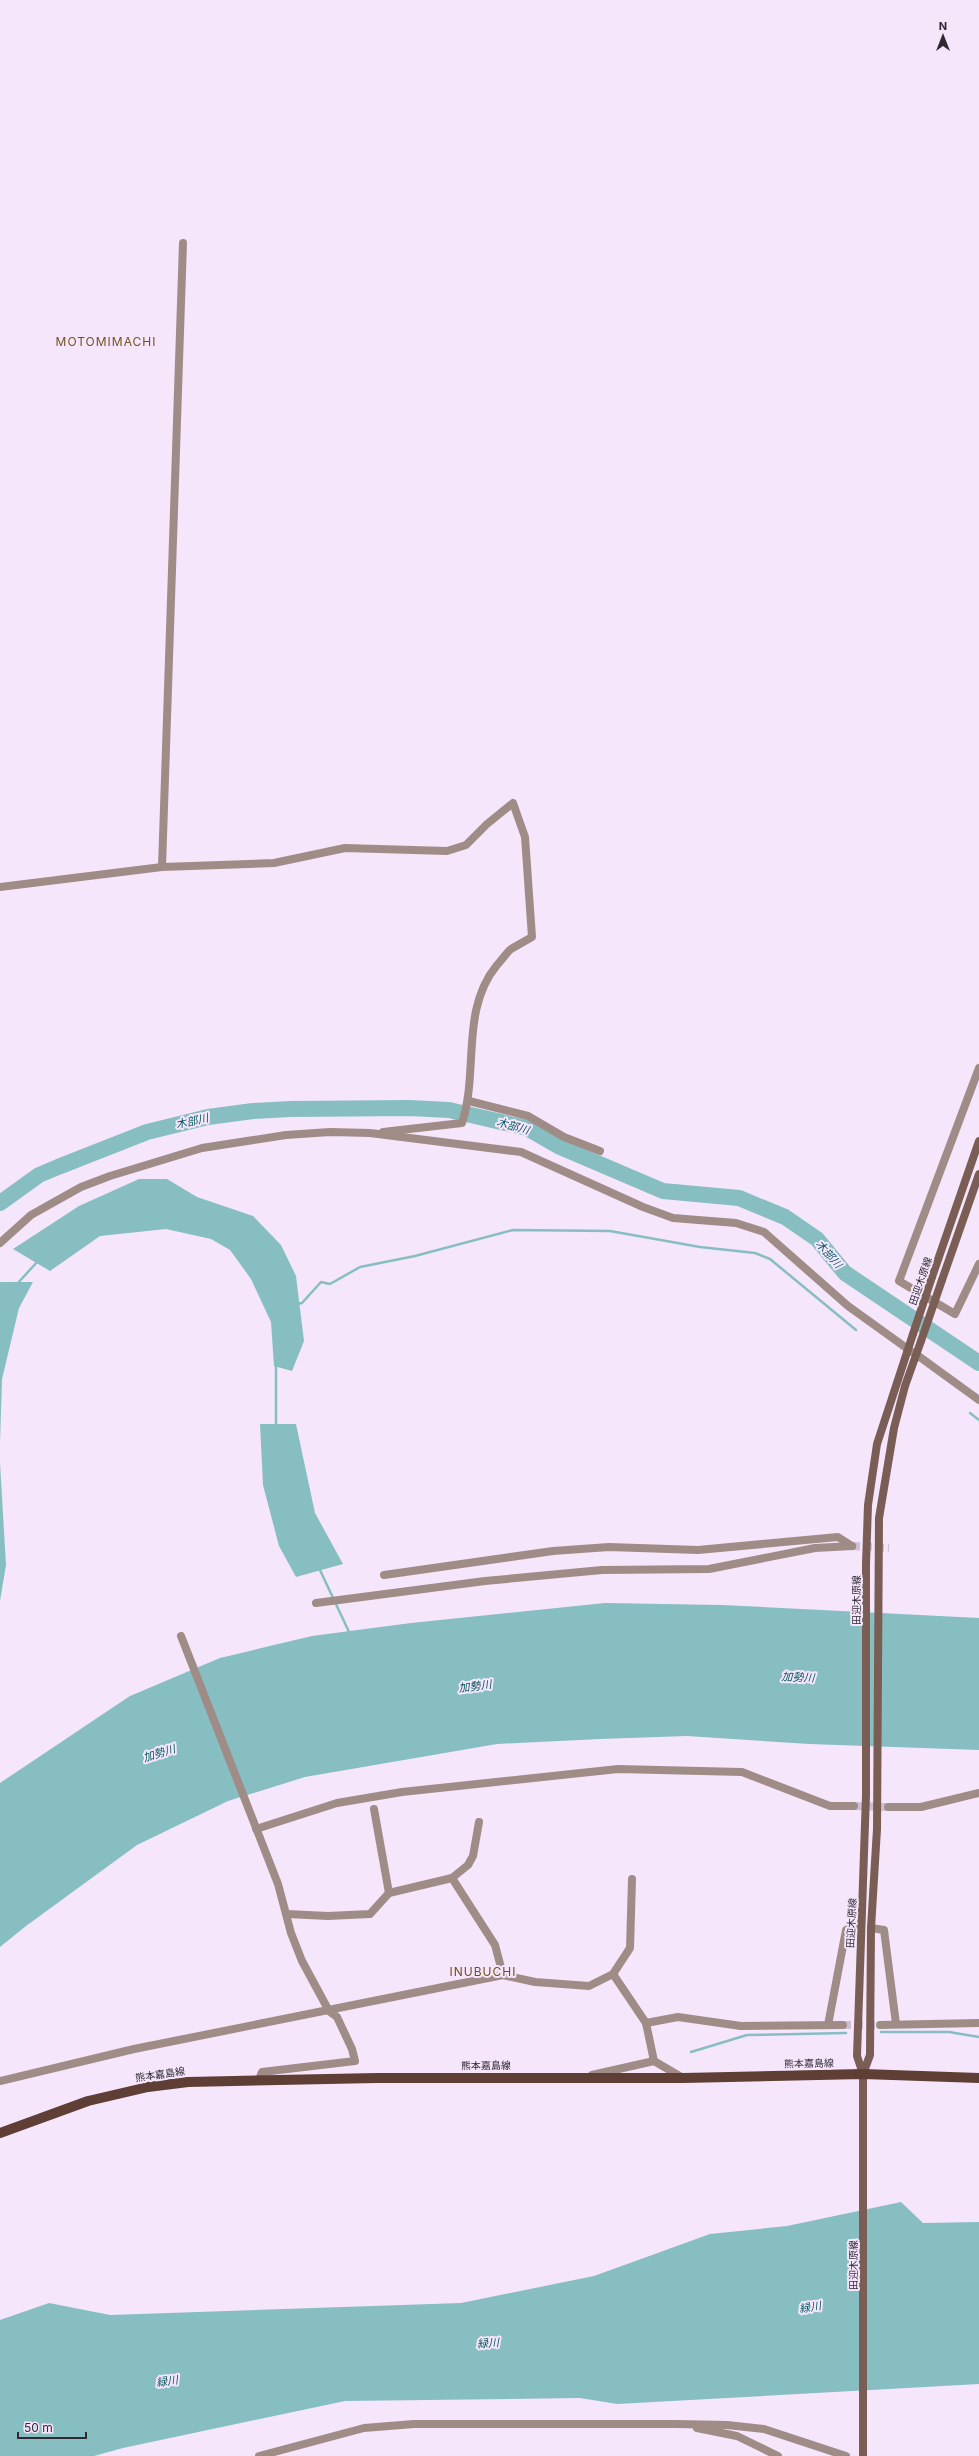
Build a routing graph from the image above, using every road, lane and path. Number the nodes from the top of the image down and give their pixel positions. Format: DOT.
graph roads {
  1 [pos="183,243"];
  2 [pos="162,867"];
  3 [pos="0,887"];
  4 [pos="979,1068"];
  5 [pos="468,1104"];
  6 [pos="370,1133"];
  7 [pos="979,1141"];
  8 [pos="600,1152"];
  9 [pos="979,1174"];
  10 [pos="0,1243"];
  11 [pos="978,1269"];
  12 [pos="908,1348"];
  13 [pos="917,1355"];
  14 [pos="979,1400"];
  15 [pos="384,1575"];
  16 [pos="316,1603"];
  17 [pos="181,1636"];
  18 [pos="979,1793"];
  19 [pos="854,1806"];
  20 [pos="888,1807"];
  21 [pos="374,1809"];
  22 [pos="479,1822"];
  23 [pos="256,1829"];
  24 [pos="452,1878"];
  25 [pos="632,1879"];
  26 [pos="389,1893"];
  27 [pos="288,1914"];
  28 [pos="860,1924"];
  29 [pos="871,1928"];
  30 [pos="613,1974"];
  31 [pos="504,1975"];
  32 [pos="329,2011"];
  33 [pos="646,2023"];
  34 [pos="979,2023"];
  35 [pos="896,2024"];
  36 [pos="828,2025"];
  37 [pos="842,2025"];
  38 [pos="880,2025"];
  39 [pos="654,2061"];
  40 [pos="863,2074"];
  41 [pos="588,2076"];
  42 [pos="683,2078"];
  43 [pos="979,2078"];
  44 [pos="259,2079"];
  45 [pos="0,2081"];
  46 [pos="0,2134"];
  47 [pos="676,2424"];
  48 [pos="259,2456"];
  49 [pos="778,2456"];
  50 [pos="846,2456"];
  51 [pos="863,2456"];
  1 -- 2 [label="street"];
  2 -- 3 [label="street"];
  2 -- 5 [label="street"];
  4 -- 11 [label="street"];
  5 -- 6 [label="street"];
  5 -- 8 [label="street"];
  6 -- 10 [label="street"];
  6 -- 12 [label="street"];
  7 -- 12 [label="main road, 田迎木原線, bridge"];
  9 -- 13 [label="main road, 田迎木原線, bridge"];
  12 -- 13 [label="street"];
  12 -- 28 [label="main road, 田迎木原線"];
  13 -- 14 [label="street"];
  13 -- 29 [label="main road, 田迎木原線"];
  15 -- 16 [label="street"];
  17 -- 23 [label="street"];
  18 -- 20 [label="street"];
  19 -- 23 [label="street"];
  21 -- 26 [label="street"];
  22 -- 24 [label="street"];
  23 -- 27 [label="street"];
  24 -- 26 [label="street"];
  24 -- 31 [label="street"];
  25 -- 30 [label="street"];
  26 -- 27 [label="street"];
  27 -- 32 [label="street"];
  28 -- 36 [label="street"];
  28 -- 40 [label="main road, 田迎木原線"];
  29 -- 35 [label="street"];
  29 -- 40 [label="main road, 田迎木原線"];
  30 -- 31 [label="street"];
  30 -- 33 [label="street"];
  31 -- 32 [label="street"];
  32 -- 44 [label="street"];
  32 -- 45 [label="street"];
  33 -- 36 [label="street"];
  33 -- 39 [label="street"];
  34 -- 35 [label="street"];
  35 -- 38 [label="street"];
  36 -- 37 [label="street"];
  39 -- 41 [label="street"];
  39 -- 42 [label="street"];
  40 -- 42 [label="main road, 熊本嘉島線"];
  40 -- 43 [label="main road, 熊本嘉島線"];
  40 -- 51 [label="main road, 田迎木原線"];
  41 -- 42 [label="main road, 熊本嘉島線"];
  41 -- 44 [label="main road, 熊本嘉島線"];
  44 -- 46 [label="main road, 熊本嘉島線"];
  47 -- 48 [label="street"];
  47 -- 49 [label="street"];
  47 -- 50 [label="street"];
}
